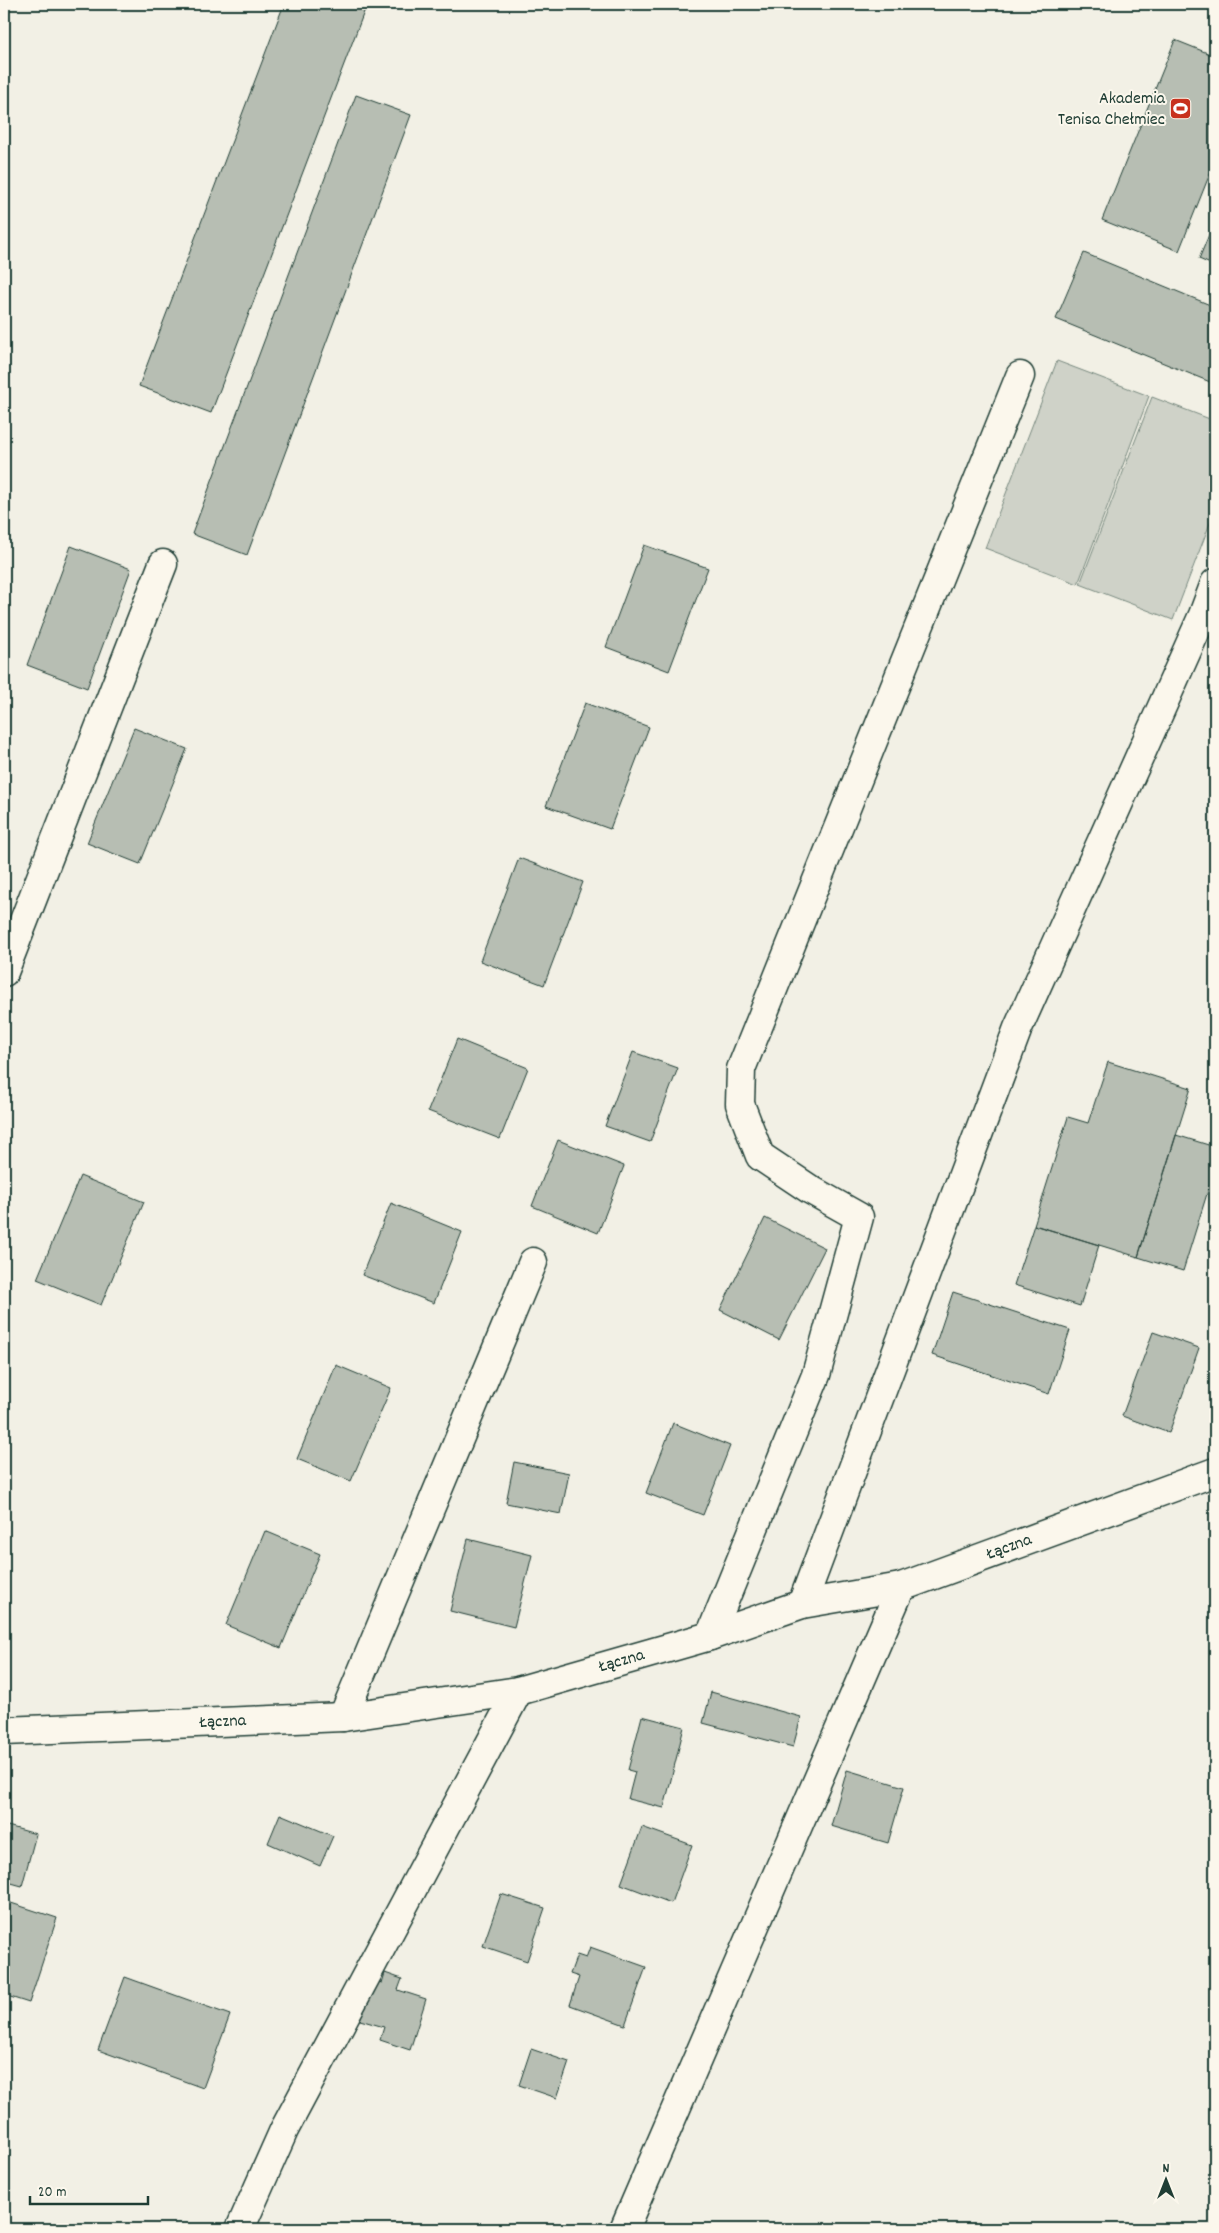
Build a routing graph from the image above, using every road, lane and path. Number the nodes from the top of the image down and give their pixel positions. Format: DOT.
graph roads {
  1 [pos="1020,376"];
  2 [pos="163,564"];
  3 [pos="1215,583"];
  4 [pos="4,972"];
  5 [pos="533,1262"];
  6 [pos="1215,1472"];
  7 [pos="901,1587"];
  8 [pos="802,1604"];
  9 [pos="710,1636"];
  10 [pos="518,1691"];
  11 [pos="343,1717"];
  12 [pos="4,1731"];
  13 [pos="240,2229"];
  14 [pos="624,2229"];
  1 -- 9 [label="street"];
  2 -- 4 [label="street"];
  3 -- 8 [label="street"];
  5 -- 11 [label="street"];
  6 -- 7 [label="street, Łączna"];
  7 -- 8 [label="street, Łączna"];
  7 -- 14 [label="street"];
  8 -- 9 [label="street, Łączna"];
  9 -- 10 [label="street, Łączna"];
  10 -- 11 [label="street, Łączna"];
  10 -- 13 [label="street"];
  11 -- 12 [label="street, Łączna"];
}
